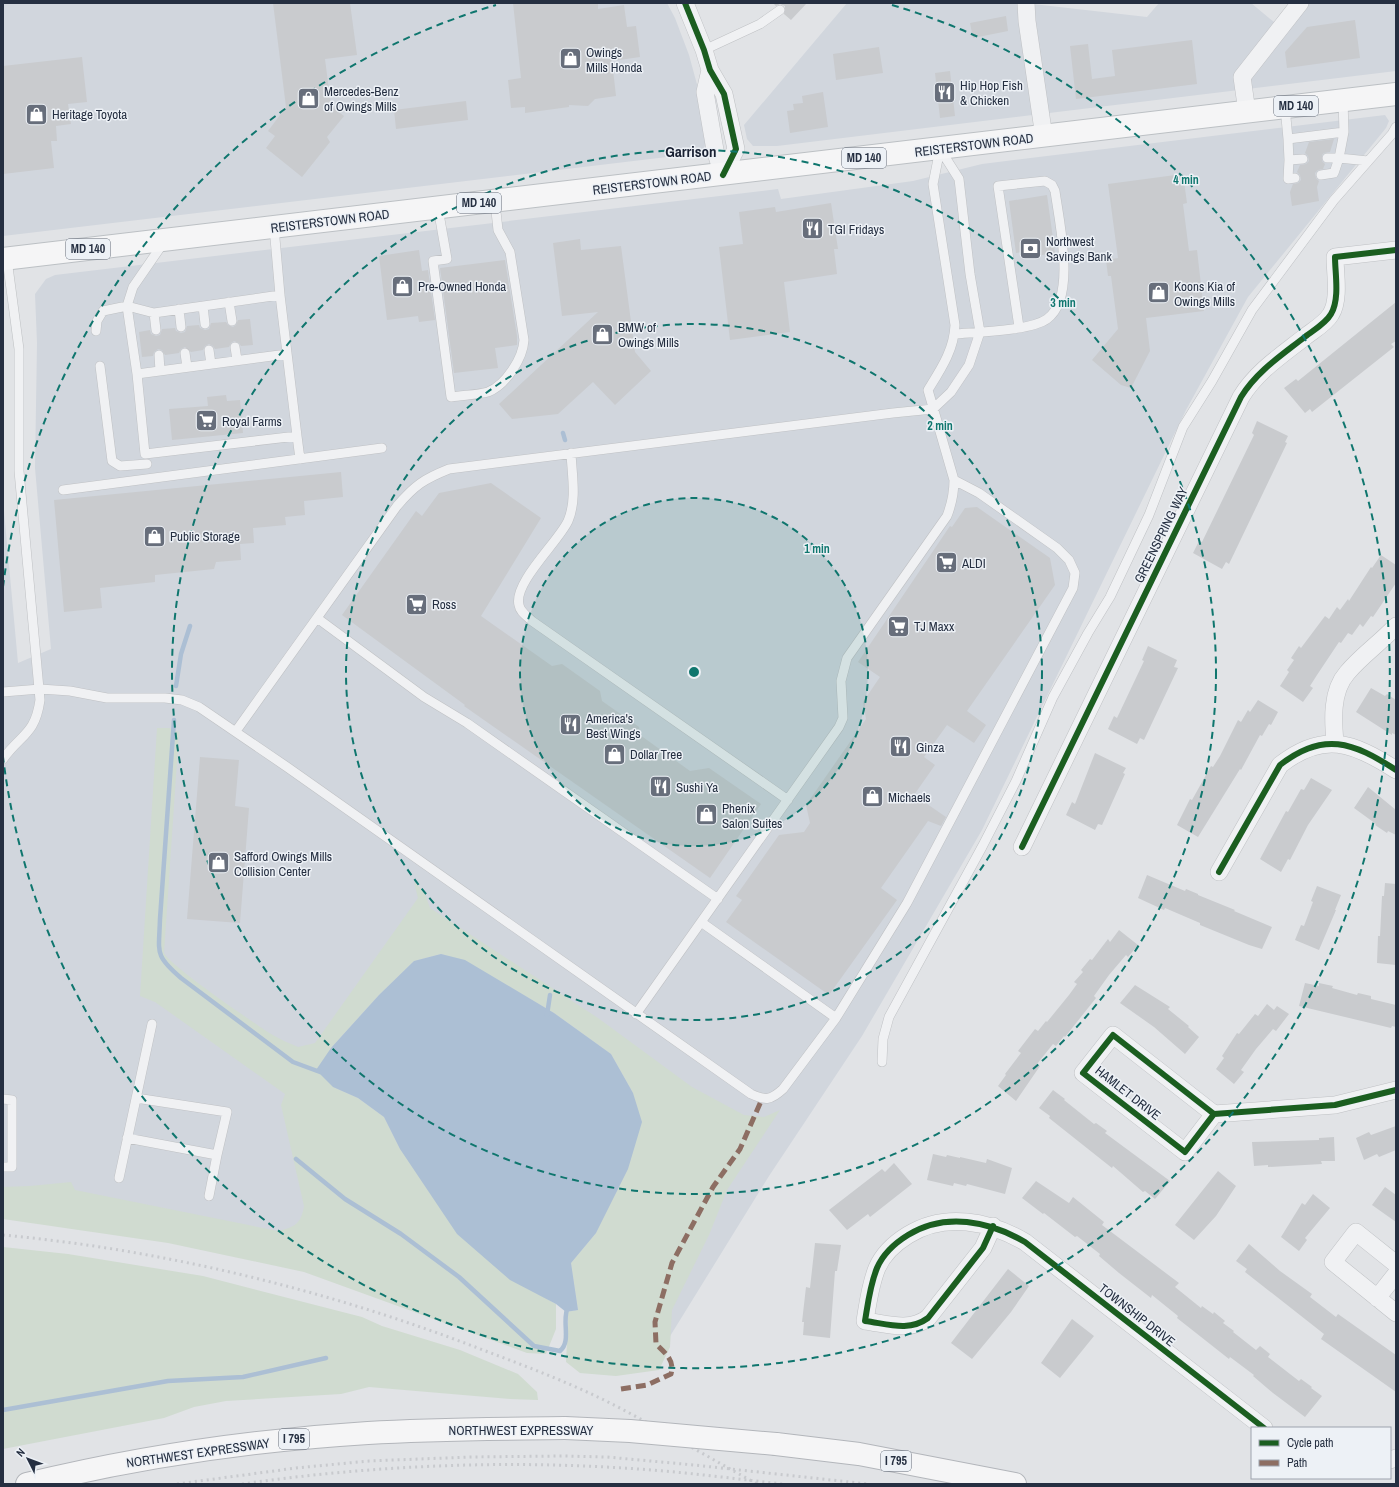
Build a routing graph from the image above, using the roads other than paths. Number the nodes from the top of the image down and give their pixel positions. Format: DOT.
graph roads {
  1 [pos="685,3"];
  2 [pos="1026,3"];
  3 [pos="1300,3"];
  4 [pos="780,10"];
  5 [pos="704,50"];
  6 [pos="1396,94"];
  7 [pos="1343,100"];
  8 [pos="1285,107"];
  9 [pos="1247,112"];
  10 [pos="1396,127"];
  11 [pos="1344,132"];
  12 [pos="1044,137"];
  13 [pos="1288,138"];
  14 [pos="940,149"];
  15 [pos="1327,158"];
  16 [pos="1339,158"];
  17 [pos="1303,159"];
  18 [pos="1289,160"];
  19 [pos="1368,161"];
  20 [pos="723,175"];
  21 [pos="1321,175"];
  22 [pos="1295,178"];
  23 [pos="495,202"];
  24 [pos="438,208"];
  25 [pos="274,228"];
  26 [pos="165,240"];
  27 [pos="1396,250"];
  28 [pos="5,259"];
  29 [pos="280,295"];
  30 [pos="229,302"];
  31 [pos="127,306"];
  32 [pos="203,306"];
  33 [pos="179,309"];
  34 [pos="154,313"];
  35 [pos="232,321"];
  36 [pos="205,324"];
  37 [pos="181,327"];
  38 [pos="1019,327"];
  39 [pos="156,330"];
  40 [pos="96,331"];
  41 [pos="980,332"];
  42 [pos="954,334"];
  43 [pos="235,347"];
  44 [pos="209,350"];
  45 [pos="185,352"];
  46 [pos="287,354"];
  47 [pos="158,356"];
  48 [pos="237,360"];
  49 [pos="211,364"];
  50 [pos="100,366"];
  51 [pos="186,367"];
  52 [pos="160,371"];
  53 [pos="137,374"];
  54 [pos="933,409"];
  55 [pos="297,436"];
  56 [pos="382,448"];
  57 [pos="571,453"];
  58 [pos="146,454"];
  59 [pos="300,459"];
  60 [pos="147,464"];
  61 [pos="149,479"];
  62 [pos="954,480"];
  63 [pos="63,490"];
  64 [pos="317,618"];
  65 [pos="1396,626"];
  66 [pos="40,689"];
  67 [pos="3,692"];
  68 [pos="236,731"];
  69 [pos="1335,742"];
  70 [pos="3,759"];
  71 [pos="1396,770"];
  72 [pos="788,800"];
  73 [pos="1022,847"];
  74 [pos="1219,872"];
  75 [pos="718,899"];
  76 [pos="701,922"];
  77 [pos="636,1014"];
  78 [pos="836,1018"];
  79 [pos="152,1024"];
  80 [pos="882,1062"];
  81 [pos="1396,1090"];
  82 [pos="136,1098"];
  83 [pos="3,1099"];
  84 [pos="1214,1114"];
  85 [pos="128,1138"];
  86 [pos="217,1155"];
  87 [pos="3,1167"];
  88 [pos="119,1178"];
  89 [pos="209,1196"];
  90 [pos="993,1226"];
  91 [pos="1396,1264"];
  92 [pos="1396,1274"];
  93 [pos="1377,1298"];
  94 [pos="1396,1313"];
  95 [pos="1263,1427"];
  96 [pos="27,1484"];
  97 [pos="1015,1484"];
  1 -- 5 [label="street"];
  2 -- 12 [label="street"];
  3 -- 9 [label="street"];
  4 -- 5 [label="lane"];
  5 -- 20 [label="street"];
  6 -- 7 [label="main road, REISTERSTOWN ROAD / MD 140"];
  7 -- 8 [label="main road, REISTERSTOWN ROAD / MD 140"];
  7 -- 11 [label="lane"];
  8 -- 9 [label="main road, REISTERSTOWN ROAD / MD 140"];
  8 -- 13 [label="lane"];
  9 -- 12 [label="main road, REISTERSTOWN ROAD / MD 140"];
  10 -- 19 [label="lane"];
  11 -- 13 [label="lane"];
  11 -- 16 [label="lane"];
  12 -- 14 [label="main road, REISTERSTOWN ROAD / MD 140"];
  13 -- 18 [label="lane"];
  14 -- 20 [label="main road, REISTERSTOWN ROAD / MD 140"];
  14 -- 41 [label="lane"];
  14 -- 42 [label="lane"];
  15 -- 16 [label="lane"];
  16 -- 19 [label="lane"];
  16 -- 21 [label="lane"];
  17 -- 18 [label="lane"];
  18 -- 22 [label="lane"];
  19 -- 80 [label="lane"];
  20 -- 23 [label="main road, REISTERSTOWN ROAD / MD 140"];
  23 -- 24 [label="main road, REISTERSTOWN ROAD / MD 140"];
  23 -- 24 [label="lane"];
  24 -- 25 [label="main road, REISTERSTOWN ROAD / MD 140"];
  25 -- 26 [label="main road, REISTERSTOWN ROAD / MD 140"];
  25 -- 29 [label="lane"];
  26 -- 28 [label="main road, REISTERSTOWN ROAD / MD 140"];
  26 -- 31 [label="lane"];
  27 -- 73 [label="street, GREENSPRING WAY"];
  28 -- 66 [label="lane"];
  29 -- 30 [label="lane"];
  29 -- 46 [label="lane"];
  30 -- 32 [label="lane"];
  30 -- 35 [label="lane"];
  31 -- 34 [label="lane"];
  31 -- 40 [label="lane"];
  31 -- 53 [label="lane"];
  32 -- 33 [label="lane"];
  32 -- 36 [label="lane"];
  33 -- 34 [label="lane"];
  33 -- 37 [label="lane"];
  34 -- 39 [label="lane"];
  38 -- 38 [label="lane"];
  38 -- 41 [label="lane"];
  41 -- 42 [label="lane"];
  41 -- 54 [label="lane"];
  42 -- 54 [label="lane"];
  43 -- 48 [label="lane"];
  44 -- 49 [label="lane"];
  45 -- 51 [label="lane"];
  46 -- 48 [label="lane"];
  46 -- 55 [label="lane"];
  47 -- 52 [label="lane"];
  48 -- 49 [label="lane"];
  49 -- 51 [label="lane"];
  50 -- 60 [label="lane"];
  51 -- 52 [label="lane"];
  52 -- 53 [label="lane"];
  53 -- 58 [label="lane"];
  54 -- 57 [label="lane"];
  54 -- 62 [label="lane"];
  55 -- 58 [label="lane"];
  55 -- 59 [label="lane"];
  56 -- 59 [label="lane"];
  57 -- 64 [label="lane"];
  57 -- 72 [label="lane"];
  58 -- 60 [label="lane"];
  59 -- 61 [label="lane"];
  60 -- 61 [label="lane"];
  61 -- 63 [label="lane"];
  62 -- 72 [label="lane"];
  62 -- 78 [label="lane"];
  64 -- 68 [label="lane"];
  64 -- 75 [label="lane"];
  65 -- 69 [label="street"];
  66 -- 67 [label="lane"];
  66 -- 68 [label="lane"];
  66 -- 70 [label="lane"];
  68 -- 77 [label="lane"];
  69 -- 71 [label="street"];
  69 -- 74 [label="street"];
  72 -- 75 [label="lane"];
  75 -- 76 [label="lane"];
  76 -- 77 [label="lane"];
  76 -- 78 [label="lane"];
  77 -- 78 [label="lane"];
  79 -- 82 [label="lane"];
  81 -- 84 [label="street"];
  82 -- 85 [label="lane"];
  82 -- 86 [label="lane"];
  83 -- 87 [label="lane"];
  84 -- 84 [label="street, HAMLET DRIVE"];
  85 -- 86 [label="lane"];
  85 -- 88 [label="lane"];
  86 -- 89 [label="lane"];
  90 -- 90 [label="street, TOWNSHIP DRIVE"];
  90 -- 95 [label="street, TOWNSHIP DRIVE"];
  91 -- 93 [label="street"];
  92 -- 93 [label="street"];
  93 -- 94 [label="street"];
  96 -- 97 [label="main road, NORTHWEST EXPRESSWAY / I 795, bridge"];
}
